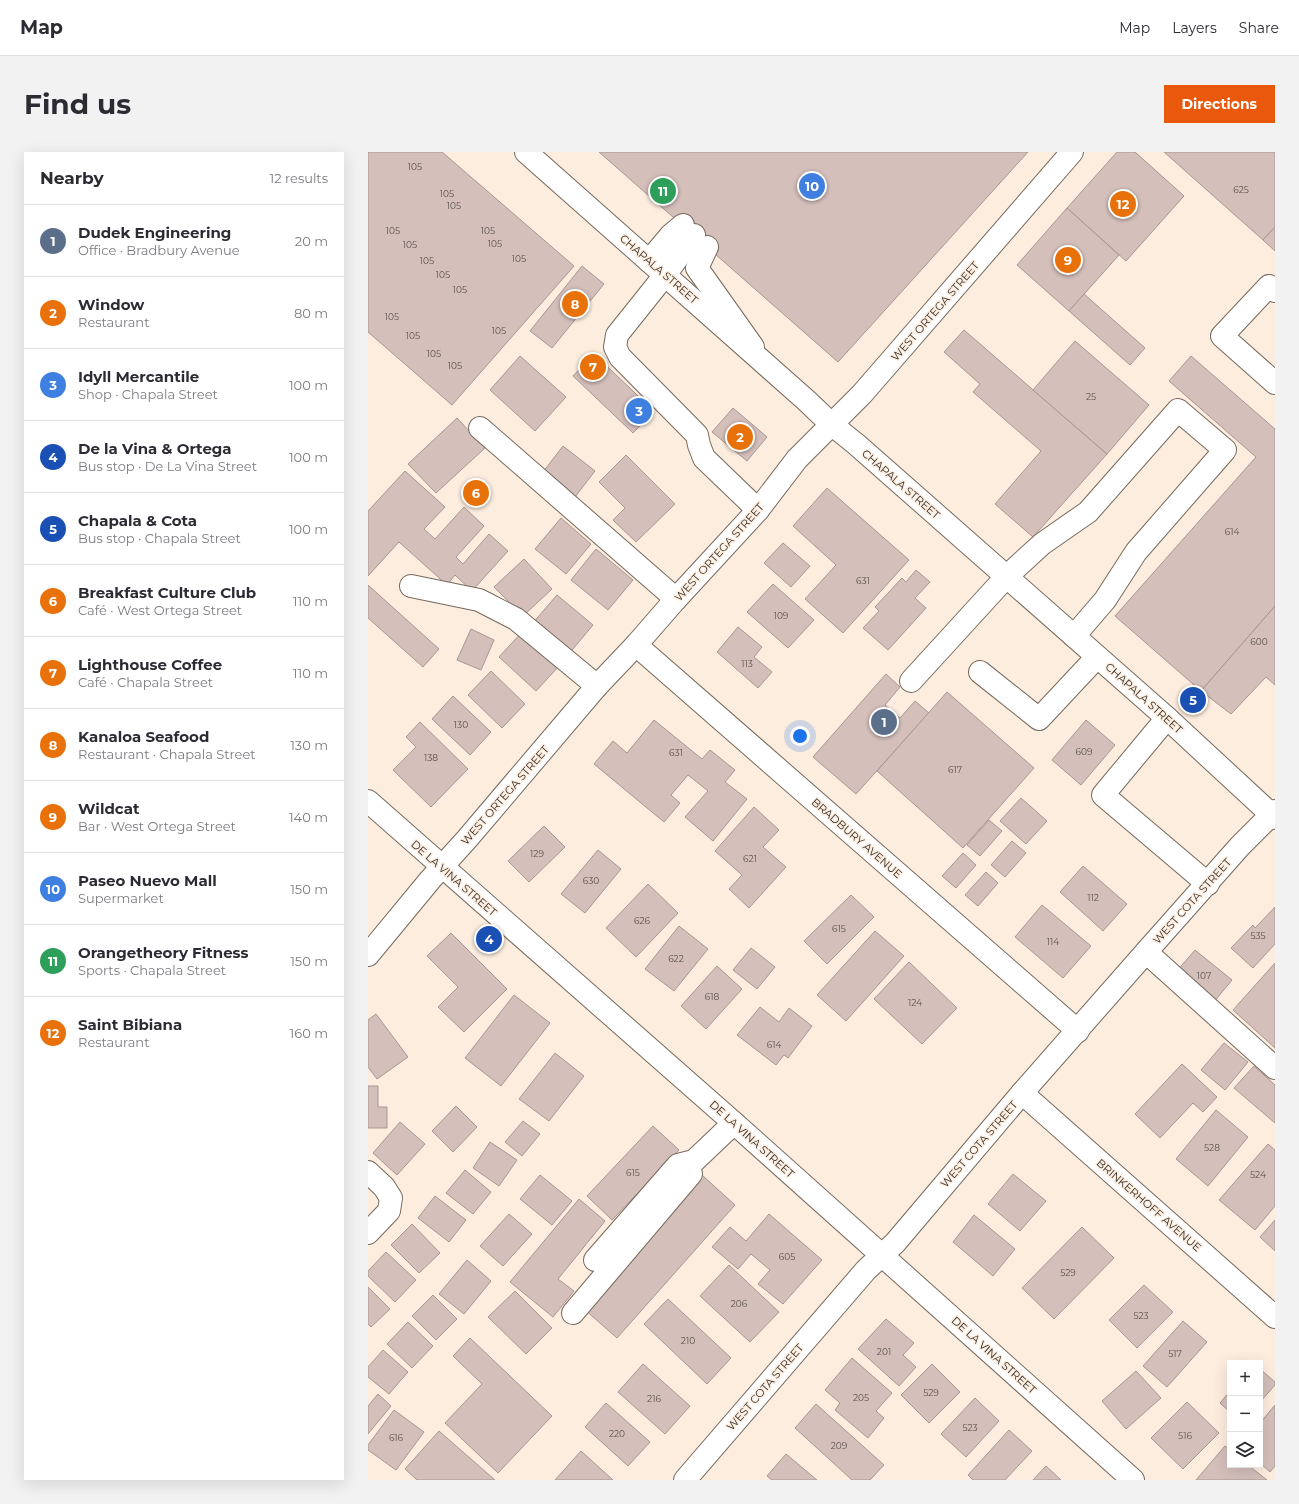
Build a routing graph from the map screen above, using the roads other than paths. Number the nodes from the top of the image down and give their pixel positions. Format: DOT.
graph roads {
  1 [pos="526,152"];
  2 [pos="1072,152"];
  3 [pos="695,236"];
  4 [pos="649,260"];
  5 [pos="665,275"];
  6 [pos="1275,291"];
  7 [pos="763,362"];
  8 [pos="1275,383"];
  9 [pos="831,424"];
  10 [pos="480,428"];
  11 [pos="758,510"];
  12 [pos="1007,576"];
  13 [pos="411,586"];
  14 [pos="676,599"];
  15 [pos="1074,636"];
  16 [pos="636,645"];
  17 [pos="1097,657"];
  18 [pos="980,672"];
  19 [pos="911,681"];
  20 [pos="597,686"];
  21 [pos="1167,718"];
  22 [pos="368,801"];
  23 [pos="1274,814"];
  24 [pos="441,867"];
  25 [pos="1208,884"];
  26 [pos="1146,952"];
  27 [pos="368,955"];
  28 [pos="1078,1031"];
  29 [pos="1275,1068"];
  30 [pos="1022,1093"];
  31 [pos="734,1123"];
  32 [pos="694,1161"];
  33 [pos="368,1172"];
  34 [pos="368,1233"];
  35 [pos="882,1255"];
  36 [pos="595,1260"];
  37 [pos="572,1313"];
  38 [pos="1275,1317"];
  39 [pos="685,1480"];
  40 [pos="1133,1480"];
  1 -- 4 [label="street, CHAPALA STREET"];
  2 -- 9 [label="street, WEST ORTEGA STREET"];
  3 -- 4 [label="street"];
  3 -- 5 [label="street"];
  3 -- 7 [label="street"];
  4 -- 5 [label="street, CHAPALA STREET"];
  5 -- 7 [label="street, CHAPALA STREET"];
  5 -- 11 [label="street"];
  6 -- 8 [label="street"];
  7 -- 9 [label="street, CHAPALA STREET"];
  9 -- 11 [label="street, WEST ORTEGA STREET"];
  9 -- 12 [label="street, CHAPALA STREET"];
  10 -- 14 [label="street"];
  11 -- 14 [label="street, WEST ORTEGA STREET"];
  12 -- 15 [label="street, CHAPALA STREET"];
  12 -- 15 [label="street"];
  12 -- 19 [label="street"];
  13 -- 20 [label="street"];
  14 -- 16 [label="street, WEST ORTEGA STREET"];
  15 -- 17 [label="street, CHAPALA STREET"];
  16 -- 20 [label="street, WEST ORTEGA STREET"];
  16 -- 28 [label="street, BRADBURY AVENUE"];
  17 -- 18 [label="street"];
  17 -- 21 [label="street, CHAPALA STREET"];
  20 -- 24 [label="street, WEST ORTEGA STREET"];
  21 -- 23 [label="street, CHAPALA STREET"];
  21 -- 25 [label="street"];
  22 -- 24 [label="street, DE LA VINA STREET"];
  23 -- 25 [label="street, WEST COTA STREET"];
  24 -- 27 [label="street, WEST ORTEGA STREET"];
  24 -- 31 [label="street, DE LA VINA STREET"];
  25 -- 26 [label="street, WEST COTA STREET"];
  26 -- 28 [label="street, WEST COTA STREET"];
  26 -- 29 [label="street"];
  28 -- 30 [label="street, WEST COTA STREET"];
  30 -- 35 [label="street, WEST COTA STREET"];
  30 -- 38 [label="street, BRINKERHOFF AVENUE"];
  31 -- 32 [label="street"];
  31 -- 35 [label="street, DE LA VINA STREET"];
  32 -- 36 [label="street"];
  32 -- 37 [label="street"];
  33 -- 34 [label="street"];
  35 -- 39 [label="street, WEST COTA STREET"];
  35 -- 40 [label="street, DE LA VINA STREET"];
}
